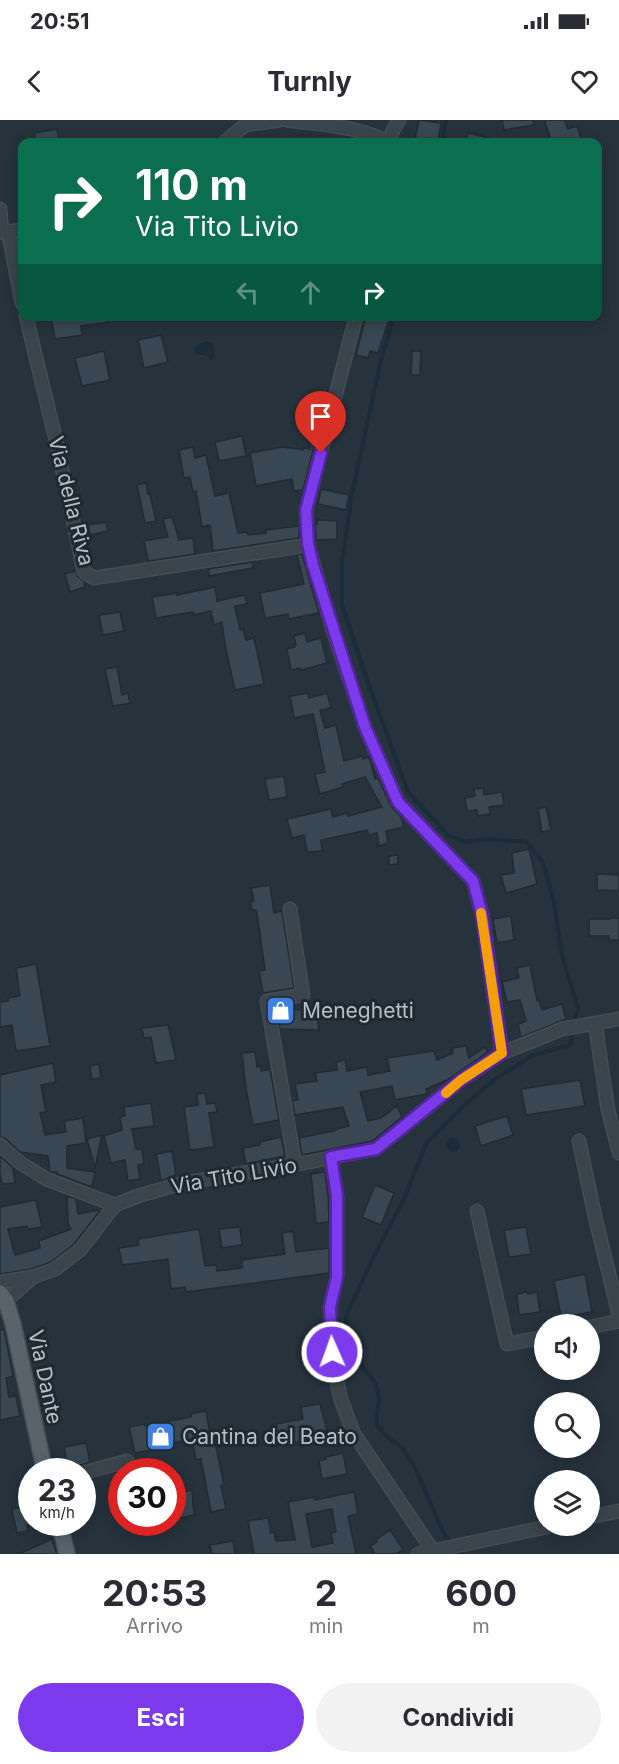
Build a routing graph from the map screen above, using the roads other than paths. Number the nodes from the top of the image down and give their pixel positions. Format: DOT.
graph roads {
  1 [pos="280,120"];
  2 [pos="287,120"];
  3 [pos="399,120"];
  4 [pos="230,138"];
  5 [pos="381,138"];
  6 [pos="389,138"];
  7 [pos="0,209"];
  8 [pos="18,230"];
  9 [pos="3,232"];
  10 [pos="18,288"];
  11 [pos="27,321"];
  12 [pos="355,321"];
  13 [pos="308,544"];
  14 [pos="290,909"];
  15 [pos="619,1019"];
  16 [pos="595,1023"];
  17 [pos="502,1053"];
  18 [pos="579,1141"];
  19 [pos="0,1145"];
  20 [pos="619,1153"];
  21 [pos="331,1157"];
  22 [pos="295,1165"];
  23 [pos="115,1205"];
  24 [pos="477,1211"];
  25 [pos="33,1277"];
  26 [pos="0,1282"];
  27 [pos="3,1297"];
  28 [pos="619,1315"];
  29 [pos="619,1322"];
  30 [pos="600,1325"];
  31 [pos="534,1338"];
  32 [pos="42,1458"];
  33 [pos="619,1511"];
  34 [pos="600,1515"];
  35 [pos="534,1530"];
  36 [pos="62,1536"];
  37 [pos="434,1552"];
  38 [pos="67,1554"];
  39 [pos="418,1554"];
  1 -- 4 [label="street"];
  2 -- 5 [label="street"];
  3 -- 6 [label="street"];
  7 -- 9 [label="street"];
  8 -- 9 [label="street"];
  9 -- 10 [label="street"];
  11 -- 13 [label="street, Via della Riva"];
  12 -- 13 [label="street"];
  13 -- 17 [label="street"];
  14 -- 22 [label="street"];
  15 -- 16 [label="street, Via Tito Livio"];
  16 -- 17 [label="street, Via Tito Livio"];
  16 -- 20 [label="street"];
  17 -- 21 [label="street, Via Tito Livio"];
  18 -- 28 [label="street"];
  19 -- 23 [label="street"];
  21 -- 22 [label="street, Via Tito Livio"];
  21 -- 37 [label="street"];
  22 -- 23 [label="street, Via Tito Livio"];
  23 -- 25 [label="street"];
  24 -- 31 [label="street"];
  25 -- 26 [label="street"];
  25 -- 27 [label="street"];
  27 -- 32 [label="main road, Via Dante"];
  29 -- 30 [label="street"];
  33 -- 34 [label="street"];
  35 -- 37 [label="street"];
  36 -- 38 [label="main road"];
  37 -- 39 [label="street"];
}
